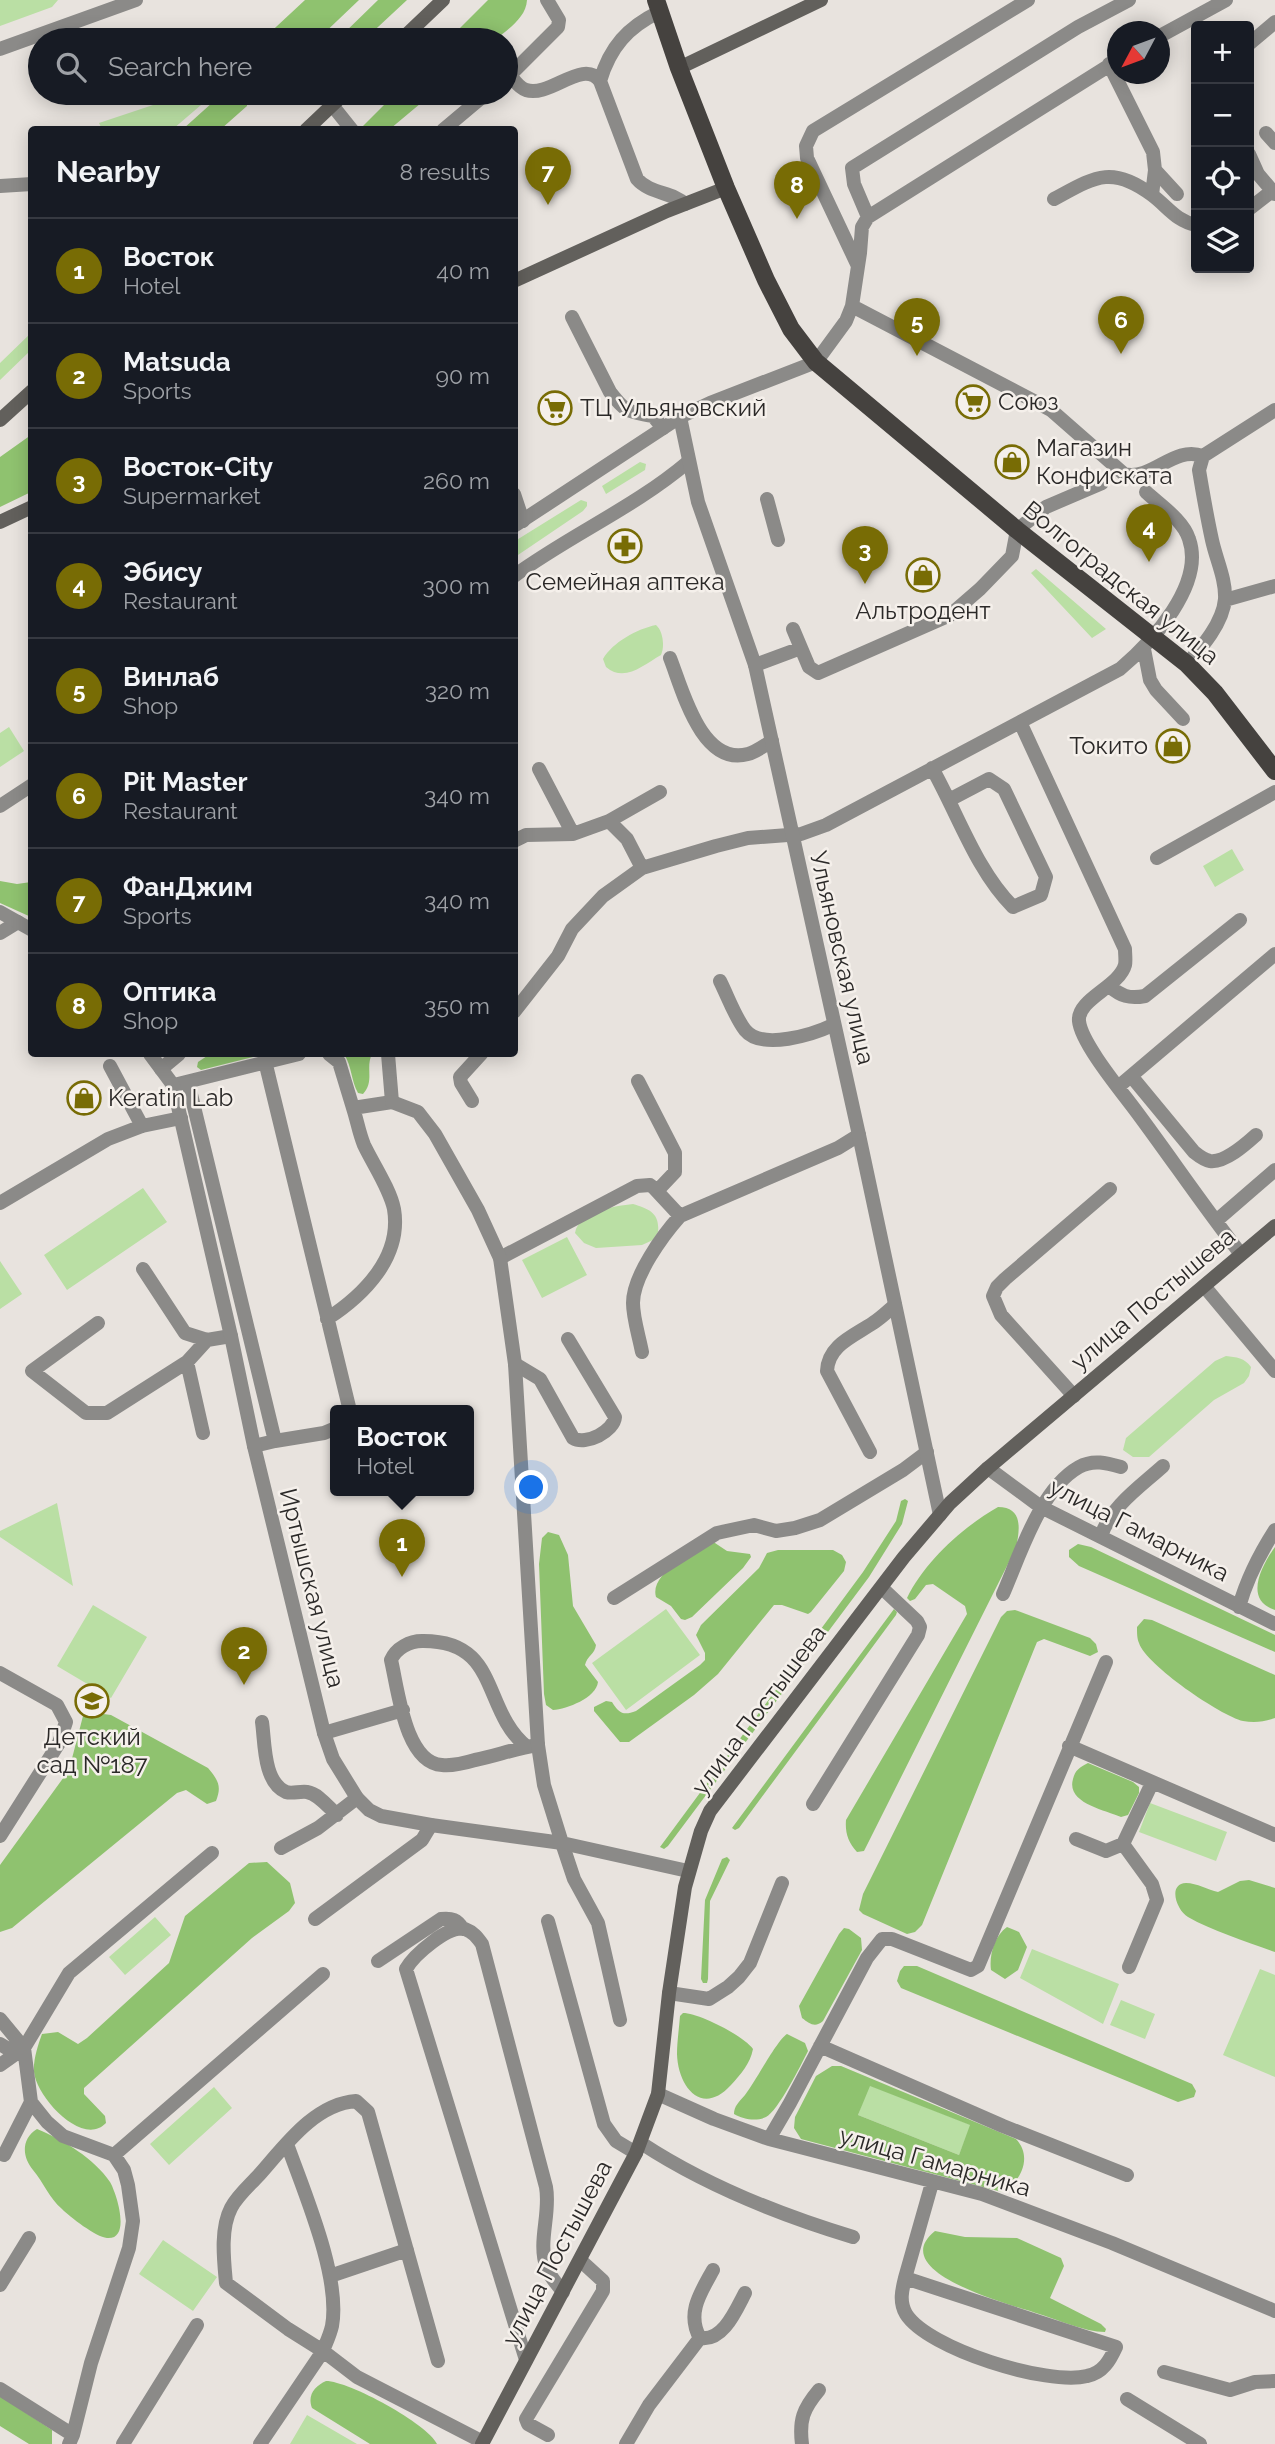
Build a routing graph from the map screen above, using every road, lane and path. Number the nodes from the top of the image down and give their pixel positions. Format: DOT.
graph roads {
  1 [pos="136,0"];
  2 [pos="443,0"];
  3 [pos="547,0"];
  4 [pos="821,0"];
  5 [pos="1028,0"];
  6 [pos="1129,0"];
  7 [pos="1226,0"];
  8 [pos="658,6"];
  9 [pos="1275,22"];
  10 [pos="60,28"];
  11 [pos="414,28"];
  12 [pos="1170,31"];
  13 [pos="28,40"];
  14 [pos="1254,40"];
  15 [pos="0,50"];
  16 [pos="518,66"];
  17 [pos="1107,66"];
  18 [pos="679,68"];
  19 [pos="600,81"];
  20 [pos="1123,84"];
  21 [pos="518,85"];
  22 [pos="332,105"];
  23 [pos="473,105"];
  24 [pos="310,126"];
  25 [pos="349,126"];
  26 [pos="448,126"];
  27 [pos="1254,165"];
  28 [pos="1155,170"];
  29 [pos="28,184"];
  30 [pos="0,186"];
  31 [pos="726,188"];
  32 [pos="1274,192"];
  33 [pos="1177,194"];
  34 [pos="1152,195"];
  35 [pos="1054,199"];
  36 [pos="685,204"];
  37 [pos="1254,206"];
  38 [pos="868,217"];
  39 [pos="1191,224"];
  40 [pos="858,268"];
  41 [pos="518,279"];
  42 [pos="852,306"];
  43 [pos="572,317"];
  44 [pos="816,362"];
  45 [pos="28,395"];
  46 [pos="1275,410"];
  47 [pos="680,417"];
  48 [pos="0,420"];
  49 [pos="663,428"];
  50 [pos="1203,456"];
  51 [pos="688,463"];
  52 [pos="1102,483"];
  53 [pos="1146,492"];
  54 [pos="767,499"];
  55 [pos="28,509"];
  56 [pos="0,522"];
  57 [pos="519,524"];
  58 [pos="1017,530"];
  59 [pos="778,540"];
  60 [pos="518,573"];
  61 [pos="1275,586"];
  62 [pos="1225,600"];
  63 [pos="793,629"];
  64 [pos="1149,643"];
  65 [pos="801,648"];
  66 [pos="670,658"];
  67 [pos="1187,664"];
  68 [pos="755,665"];
  69 [pos="1182,719"];
  70 [pos="1020,722"];
  71 [pos="772,741"];
  72 [pos="932,768"];
  73 [pos="539,769"];
  74 [pos="1275,771"];
  75 [pos="28,788"];
  76 [pos="660,792"];
  77 [pos="1275,792"];
  78 [pos="949,800"];
  79 [pos="0,806"];
  80 [pos="608,821"];
  81 [pos="573,834"];
  82 [pos="791,835"];
  83 [pos="518,839"];
  84 [pos="1157,858"];
  85 [pos="642,869"];
  86 [pos="0,912"];
  87 [pos="1240,920"];
  88 [pos="18,922"];
  89 [pos="28,928"];
  90 [pos="0,933"];
  91 [pos="1275,954"];
  92 [pos="720,981"];
  93 [pos="1109,986"];
  94 [pos="518,1007"];
  95 [pos="833,1024"];
  96 [pos="152,1057"];
  97 [pos="175,1057"];
  98 [pos="284,1057"];
  99 [pos="333,1057"];
  100 [pos="388,1057"];
  101 [pos="478,1057"];
  102 [pos="265,1061"];
  103 [pos="110,1066"];
  104 [pos="161,1069"];
  105 [pos="1132,1077"];
  106 [pos="638,1081"];
  107 [pos="188,1082"];
  108 [pos="173,1085"];
  109 [pos="1118,1087"];
  110 [pos="471,1101"];
  111 [pos="392,1102"];
  112 [pos="353,1108"];
  113 [pos="181,1118"];
  114 [pos="142,1126"];
  115 [pos="859,1135"];
  116 [pos="1256,1135"];
  117 [pos="1275,1170"];
  118 [pos="1110,1189"];
  119 [pos="657,1191"];
  120 [pos="0,1203"];
  121 [pos="680,1216"];
  122 [pos="1216,1222"];
  123 [pos="1275,1226"];
  124 [pos="1240,1253"];
  125 [pos="500,1258"];
  126 [pos="144,1269"];
  127 [pos="1204,1286"];
  128 [pos="895,1305"];
  129 [pos="327,1319"];
  130 [pos="98,1323"];
  131 [pos="231,1336"];
  132 [pos="568,1339"];
  133 [pos="207,1340"];
  134 [pos="642,1352"];
  135 [pos="1270,1354"];
  136 [pos="187,1362"];
  137 [pos="515,1364"];
  138 [pos="1275,1371"];
  139 [pos="1074,1396"];
  140 [pos="348,1405"];
  141 [pos="330,1430"];
  142 [pos="203,1433"];
  143 [pos="275,1441"];
  144 [pos="254,1446"];
  145 [pos="870,1452"];
  146 [pos="927,1452"];
  147 [pos="1163,1466"];
  148 [pos="1121,1467"];
  149 [pos="988,1468"];
  150 [pos="1041,1507"];
  151 [pos="940,1515"];
  152 [pos="1275,1530"];
  153 [pos="1101,1536"];
  154 [pos="882,1588"];
  155 [pos="1003,1594"];
  156 [pos="614,1598"];
  157 [pos="1239,1607"];
  158 [pos="1275,1624"];
  159 [pos="1106,1661"];
  160 [pos="0,1674"];
  161 [pos="403,1710"];
  162 [pos="262,1722"];
  163 [pos="324,1733"];
  164 [pos="532,1746"];
  165 [pos="1069,1746"];
  166 [pos="1152,1783"];
  167 [pos="357,1798"];
  168 [pos="813,1804"];
  169 [pos="337,1815"];
  170 [pos="431,1825"];
  171 [pos="1275,1835"];
  172 [pos="0,1836"];
  173 [pos="1076,1839"];
  174 [pos="562,1843"];
  175 [pos="1123,1844"];
  176 [pos="281,1848"];
  177 [pos="212,1853"];
  178 [pos="688,1871"];
  179 [pos="782,1883"];
  180 [pos="315,1919"];
  181 [pos="548,1921"];
  182 [pos="463,1929"];
  183 [pos="378,1961"];
  184 [pos="1129,1967"];
  185 [pos="323,1975"];
  186 [pos="669,1993"];
  187 [pos="0,2019"];
  188 [pos="620,2020"];
  189 [pos="0,2044"];
  190 [pos="820,2046"];
  191 [pos="20,2051"];
  192 [pos="0,2066"];
  193 [pos="658,2094"];
  194 [pos="32,2102"];
  195 [pos="769,2139"];
  196 [pos="287,2144"];
  197 [pos="638,2148"];
  198 [pos="4,2155"];
  199 [pos="114,2155"];
  200 [pos="1127,2175"];
  201 [pos="932,2183"];
  202 [pos="853,2237"];
  203 [pos="29,2238"];
  204 [pos="407,2250"];
  205 [pos="580,2260"];
  206 [pos="713,2270"];
  207 [pos="330,2276"];
  208 [pos="905,2278"];
  209 [pos="0,2285"];
  210 [pos="563,2292"];
  211 [pos="746,2293"];
  212 [pos="1275,2311"];
  213 [pos="197,2325"];
  214 [pos="700,2338"];
  215 [pos="323,2351"];
  216 [pos="526,2360"];
  217 [pos="438,2361"];
  218 [pos="1164,2372"];
  219 [pos="1275,2381"];
  220 [pos="0,2389"];
  221 [pos="819,2390"];
  222 [pos="1127,2399"];
  223 [pos="548,2435"];
  224 [pos="71,2440"];
  225 [pos="482,2443"];
  226 [pos="123,2444"];
  227 [pos="260,2444"];
  228 [pos="625,2444"];
  229 [pos="802,2444"];
  230 [pos="1199,2444"];
  1 -- 10 [label="street"];
  2 -- 11 [label="main road"];
  3 -- 16 [label="street"];
  4 -- 18 [label="main road"];
  5 -- 40 [label="street"];
  6 -- 38 [label="street"];
  7 -- 12 [label="street"];
  8 -- 18 [label="main road, Волгоградская улица"];
  8 -- 19 [label="street"];
  9 -- 14 [label="street"];
  13 -- 15 [label="street"];
  17 -- 38 [label="street"];
  18 -- 31 [label="main road, Волгоградская улица"];
  19 -- 21 [label="street"];
  19 -- 36 [label="street"];
  20 -- 28 [label="street"];
  22 -- 24 [label="main road"];
  22 -- 25 [label="street"];
  23 -- 26 [label="street"];
  27 -- 32 [label="street"];
  28 -- 33 [label="street"];
  28 -- 34 [label="street"];
  29 -- 30 [label="street"];
  31 -- 36 [label="main road"];
  31 -- 44 [label="main road, Волгоградская улица"];
  32 -- 37 [label="street"];
  34 -- 35 [label="street"];
  34 -- 39 [label="street"];
  36 -- 41 [label="main road"];
  38 -- 40 [label="street"];
  40 -- 42 [label="street"];
  42 -- 44 [label="street"];
  42 -- 50 [label="street"];
  43 -- 49 [label="street"];
  44 -- 47 [label="street"];
  44 -- 58 [label="main road, Волгоградская улица"];
  45 -- 48 [label="main road"];
  46 -- 50 [label="street"];
  47 -- 49 [label="street"];
  47 -- 51 [label="street, Ульяновская улица"];
  49 -- 57 [label="street"];
  50 -- 62 [label="street"];
  51 -- 60 [label="street"];
  51 -- 68 [label="street, Ульяновская улица"];
  52 -- 58 [label="street"];
  53 -- 64 [label="street"];
  54 -- 59 [label="street"];
  55 -- 56 [label="main road"];
  58 -- 64 [label="main road, Волгоградская улица"];
  58 -- 65 [label="street"];
  61 -- 62 [label="street"];
  62 -- 67 [label="street"];
  63 -- 65 [label="street"];
  64 -- 67 [label="main road, Волгоградская улица"];
  64 -- 69 [label="street"];
  64 -- 70 [label="street"];
  65 -- 68 [label="street"];
  66 -- 71 [label="street"];
  67 -- 74 [label="main road, Волгоградская улица"];
  68 -- 71 [label="street, Ульяновская улица"];
  70 -- 72 [label="street"];
  70 -- 93 [label="street"];
  71 -- 82 [label="street, Ульяновская улица"];
  72 -- 78 [label="street"];
  72 -- 82 [label="street"];
  73 -- 81 [label="street"];
  75 -- 79 [label="street"];
  76 -- 80 [label="street"];
  77 -- 84 [label="street"];
  78 -- 78 [label="street"];
  80 -- 81 [label="street"];
  80 -- 85 [label="street"];
  81 -- 83 [label="street"];
  82 -- 85 [label="street"];
  82 -- 95 [label="street, Ульяновская улица"];
  85 -- 94 [label="street"];
  86 -- 88 [label="street"];
  87 -- 93 [label="street"];
  88 -- 89 [label="street"];
  88 -- 90 [label="street"];
  91 -- 105 [label="street"];
  92 -- 95 [label="street"];
  93 -- 109 [label="street"];
  95 -- 115 [label="street, Ульяновская улица"];
  96 -- 104 [label="street, Иртышская улица"];
  97 -- 104 [label="street"];
  98 -- 102 [label="street"];
  99 -- 112 [label="street"];
  100 -- 111 [label="street"];
  101 -- 110 [label="street"];
  102 -- 107 [label="street"];
  102 -- 129 [label="street"];
  103 -- 114 [label="street"];
  104 -- 108 [label="street, Иртышская улица"];
  105 -- 109 [label="street"];
  105 -- 116 [label="street"];
  106 -- 119 [label="street"];
  107 -- 108 [label="street"];
  107 -- 143 [label="street"];
  108 -- 113 [label="street, Иртышская улица"];
  109 -- 122 [label="street"];
  111 -- 112 [label="street"];
  111 -- 125 [label="street"];
  112 -- 129 [label="street"];
  113 -- 114 [label="street"];
  113 -- 131 [label="street, Иртышская улица"];
  114 -- 120 [label="street"];
  115 -- 121 [label="street"];
  115 -- 128 [label="street, Ульяновская улица"];
  117 -- 122 [label="street"];
  118 -- 139 [label="street"];
  119 -- 121 [label="street"];
  119 -- 125 [label="street"];
  121 -- 134 [label="street"];
  122 -- 124 [label="street"];
  123 -- 124 [label="main road, улица Постышева"];
  124 -- 127 [label="main road, улица Постышева"];
  125 -- 137 [label="street"];
  126 -- 133 [label="street"];
  127 -- 135 [label="street"];
  127 -- 139 [label="main road, улица Постышева"];
  128 -- 145 [label="street"];
  128 -- 146 [label="street, Ульяновская улица"];
  129 -- 140 [label="street"];
  130 -- 136 [label="street"];
  131 -- 133 [label="street"];
  131 -- 144 [label="street, Иртышская улица"];
  132 -- 137 [label="street"];
  133 -- 136 [label="street"];
  135 -- 138 [label="street"];
  136 -- 142 [label="street"];
  137 -- 164 [label="street"];
  139 -- 149 [label="main road, улица Постышева"];
  141 -- 143 [label="street"];
  143 -- 144 [label="street"];
  144 -- 163 [label="street, Иртышская улица"];
  146 -- 151 [label="street, Ульяновская улица"];
  146 -- 156 [label="street"];
  147 -- 153 [label="street"];
  148 -- 150 [label="street"];
  149 -- 150 [label="street, улица Гамарника"];
  149 -- 151 [label="main road, улица Постышева"];
  150 -- 153 [label="street, улица Гамарника"];
  150 -- 155 [label="street"];
  151 -- 154 [label="main road, улица Постышева"];
  152 -- 157 [label="street"];
  153 -- 157 [label="street, улица Гамарника"];
  154 -- 168 [label="street"];
  154 -- 178 [label="main road, улица Постышева"];
  157 -- 158 [label="street, улица Гамарника"];
  159 -- 165 [label="street"];
  160 -- 172 [label="street"];
  161 -- 163 [label="street"];
  161 -- 164 [label="street"];
  161 -- 164 [label="street"];
  162 -- 169 [label="street"];
  163 -- 167 [label="street, Иртышская улица"];
  164 -- 174 [label="street"];
  165 -- 166 [label="street"];
  165 -- 190 [label="street"];
  166 -- 171 [label="street"];
  166 -- 175 [label="street"];
  167 -- 169 [label="street"];
  167 -- 170 [label="street, Иртышская улица"];
  169 -- 176 [label="street"];
  170 -- 174 [label="street, Иртышская улица"];
  170 -- 180 [label="street"];
  173 -- 175 [label="street"];
  174 -- 178 [label="street, Иртышская улица"];
  174 -- 188 [label="street"];
  175 -- 184 [label="street"];
  177 -- 191 [label="street"];
  178 -- 186 [label="main road, улица Постышева"];
  179 -- 186 [label="street"];
  181 -- 197 [label="street"];
  182 -- 183 [label="street"];
  182 -- 210 [label="street"];
  182 -- 216 [label="street"];
  185 -- 199 [label="street"];
  186 -- 193 [label="main road, улица Постышева"];
  187 -- 191 [label="street"];
  189 -- 191 [label="street"];
  190 -- 195 [label="street"];
  190 -- 200 [label="street"];
  191 -- 192 [label="street"];
  191 -- 194 [label="street"];
  193 -- 195 [label="street, улица Гамарника"];
  193 -- 197 [label="main road, улица Постышева"];
  194 -- 198 [label="street"];
  194 -- 199 [label="street"];
  195 -- 201 [label="street, улица Гамарника"];
  196 -- 204 [label="street"];
  196 -- 207 [label="street"];
  196 -- 215 [label="street"];
  197 -- 202 [label="street"];
  197 -- 205 [label="main road, улица Постышева"];
  199 -- 224 [label="street"];
  201 -- 208 [label="street"];
  201 -- 212 [label="street, улица Гамарника"];
  203 -- 209 [label="street"];
  204 -- 207 [label="street"];
  204 -- 217 [label="street"];
  205 -- 210 [label="main road, улица Постышева"];
  205 -- 223 [label="street"];
  206 -- 214 [label="street"];
  207 -- 215 [label="street"];
  208 -- 208 [label="street"];
  210 -- 216 [label="main road, улица Постышева"];
  211 -- 214 [label="street"];
  213 -- 226 [label="street"];
  214 -- 228 [label="street"];
  215 -- 225 [label="street"];
  215 -- 227 [label="street"];
  216 -- 225 [label="main road, улица Постышева"];
  218 -- 219 [label="street"];
  220 -- 224 [label="street"];
  221 -- 229 [label="street"];
  222 -- 230 [label="street"];
}
